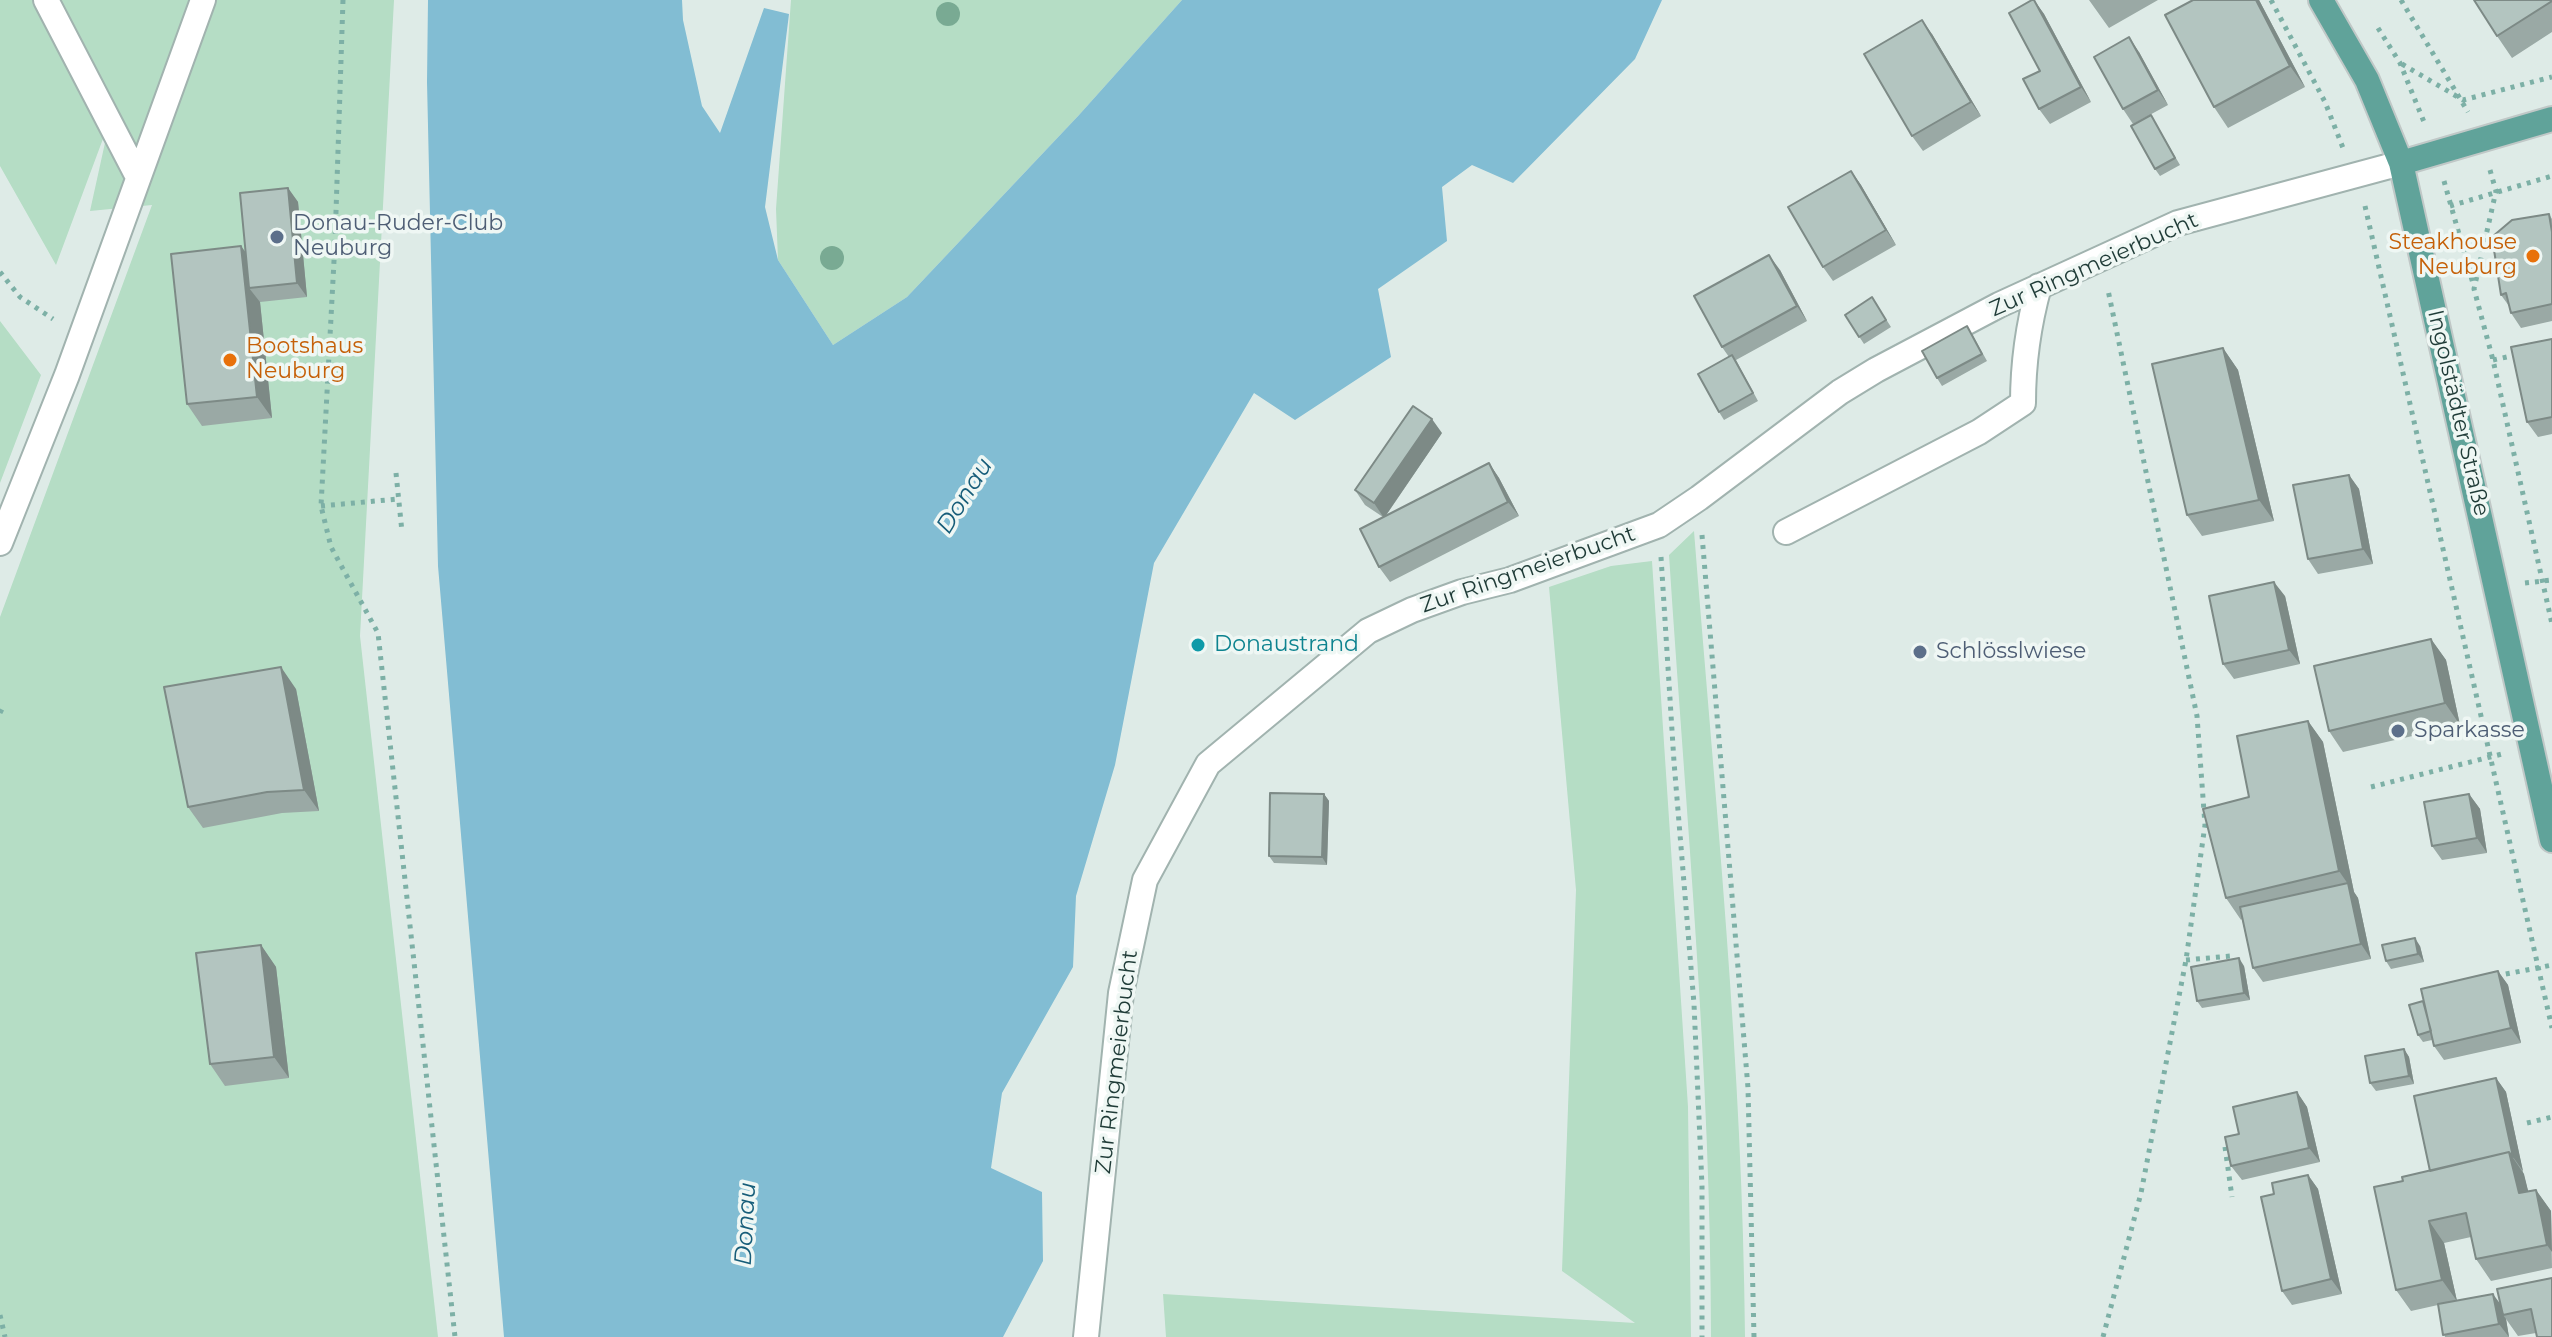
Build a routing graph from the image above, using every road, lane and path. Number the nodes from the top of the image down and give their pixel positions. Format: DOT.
graph roads {
  1 [pos="46,0"];
  2 [pos="203,0"];
  3 [pos="343,0"];
  4 [pos="2271,0"];
  5 [pos="2321,0"];
  6 [pos="2401,0"];
  7 [pos="2376,25"];
  8 [pos="2552,77"];
  9 [pos="2463,100"];
  10 [pos="2552,119"];
  11 [pos="2401,163"];
  12 [pos="2354,176"];
  13 [pos="2552,176"];
  14 [pos="138,177"];
  15 [pos="2496,191"];
  16 [pos="2414,214"];
  17 [pos="2102,257"];
  18 [pos="0,272"];
  19 [pos="2039,286"];
  20 [pos="80,338"];
  21 [pos="2523,354"];
  22 [pos="2493,360"];
  23 [pos="396,473"];
  24 [pos="1699,498"];
  25 [pos="398,499"];
  26 [pos="321,506"];
  27 [pos="1659,525"];
  28 [pos="402,532"];
  29 [pos="1786,532"];
  30 [pos="0,543"];
  31 [pos="2552,624"];
  32 [pos="2532,747"];
  33 [pos="2491,757"];
  34 [pos="2371,787"];
  35 [pos="2552,840"];
  36 [pos="2231,956"];
  37 [pos="2186,960"];
  38 [pos="2552,965"];
  39 [pos="2538,967"];
  40 [pos="2495,976"];
  41 [pos="2552,1028"];
  42 [pos="2552,1117"];
  43 [pos="2527,1123"];
  44 [pos="2225,1147"];
  45 [pos="2232,1197"];
  46 [pos="0,1315"];
  47 [pos="5,1337"];
  48 [pos="455,1337"];
  49 [pos="1086,1337"];
  50 [pos="1702,1337"];
  51 [pos="1754,1337"];
  52 [pos="2103,1337"];
  1 -- 14 [label="street"];
  2 -- 14 [label="street"];
  3 -- 26 [label="path"];
  4 -- 12 [label="path"];
  5 -- 11 [label="main road, Ingolstädter Straße"];
  6 -- 9 [label="path"];
  7 -- 9 [label="path"];
  8 -- 9 [label="path"];
  10 -- 11 [label="main road"];
  11 -- 12 [label="street, Zur Ringmeierbucht"];
  11 -- 16 [label="main road, Ingolstädter Straße"];
  12 -- 17 [label="street, Zur Ringmeierbucht"];
  12 -- 33 [label="path"];
  13 -- 15 [label="path"];
  14 -- 20 [label="street"];
  15 -- 16 [label="path"];
  15 -- 22 [label="path"];
  16 -- 32 [label="main road, Ingolstädter Straße"];
  17 -- 19 [label="street, Zur Ringmeierbucht"];
  17 -- 37 [label="path"];
  18 -- 20 [label="path"];
  19 -- 24 [label="street, Zur Ringmeierbucht"];
  19 -- 29 [label="street"];
  20 -- 30 [label="street"];
  21 -- 22 [label="path"];
  22 -- 31 [label="path"];
  23 -- 25 [label="path"];
  24 -- 27 [label="street, Zur Ringmeierbucht"];
  24 -- 51 [label="path"];
  25 -- 26 [label="path"];
  25 -- 28 [label="path"];
  26 -- 48 [label="path"];
  27 -- 49 [label="street, Zur Ringmeierbucht"];
  27 -- 50 [label="path"];
  32 -- 33 [label="path"];
  32 -- 35 [label="main road, Ingolstädter Straße"];
  33 -- 34 [label="path"];
  33 -- 39 [label="path"];
  36 -- 37 [label="path"];
  37 -- 52 [label="path"];
  38 -- 39 [label="path"];
  39 -- 40 [label="path"];
  39 -- 41 [label="path"];
  42 -- 43 [label="path"];
  44 -- 45 [label="path"];
  46 -- 47 [label="path"];
}
